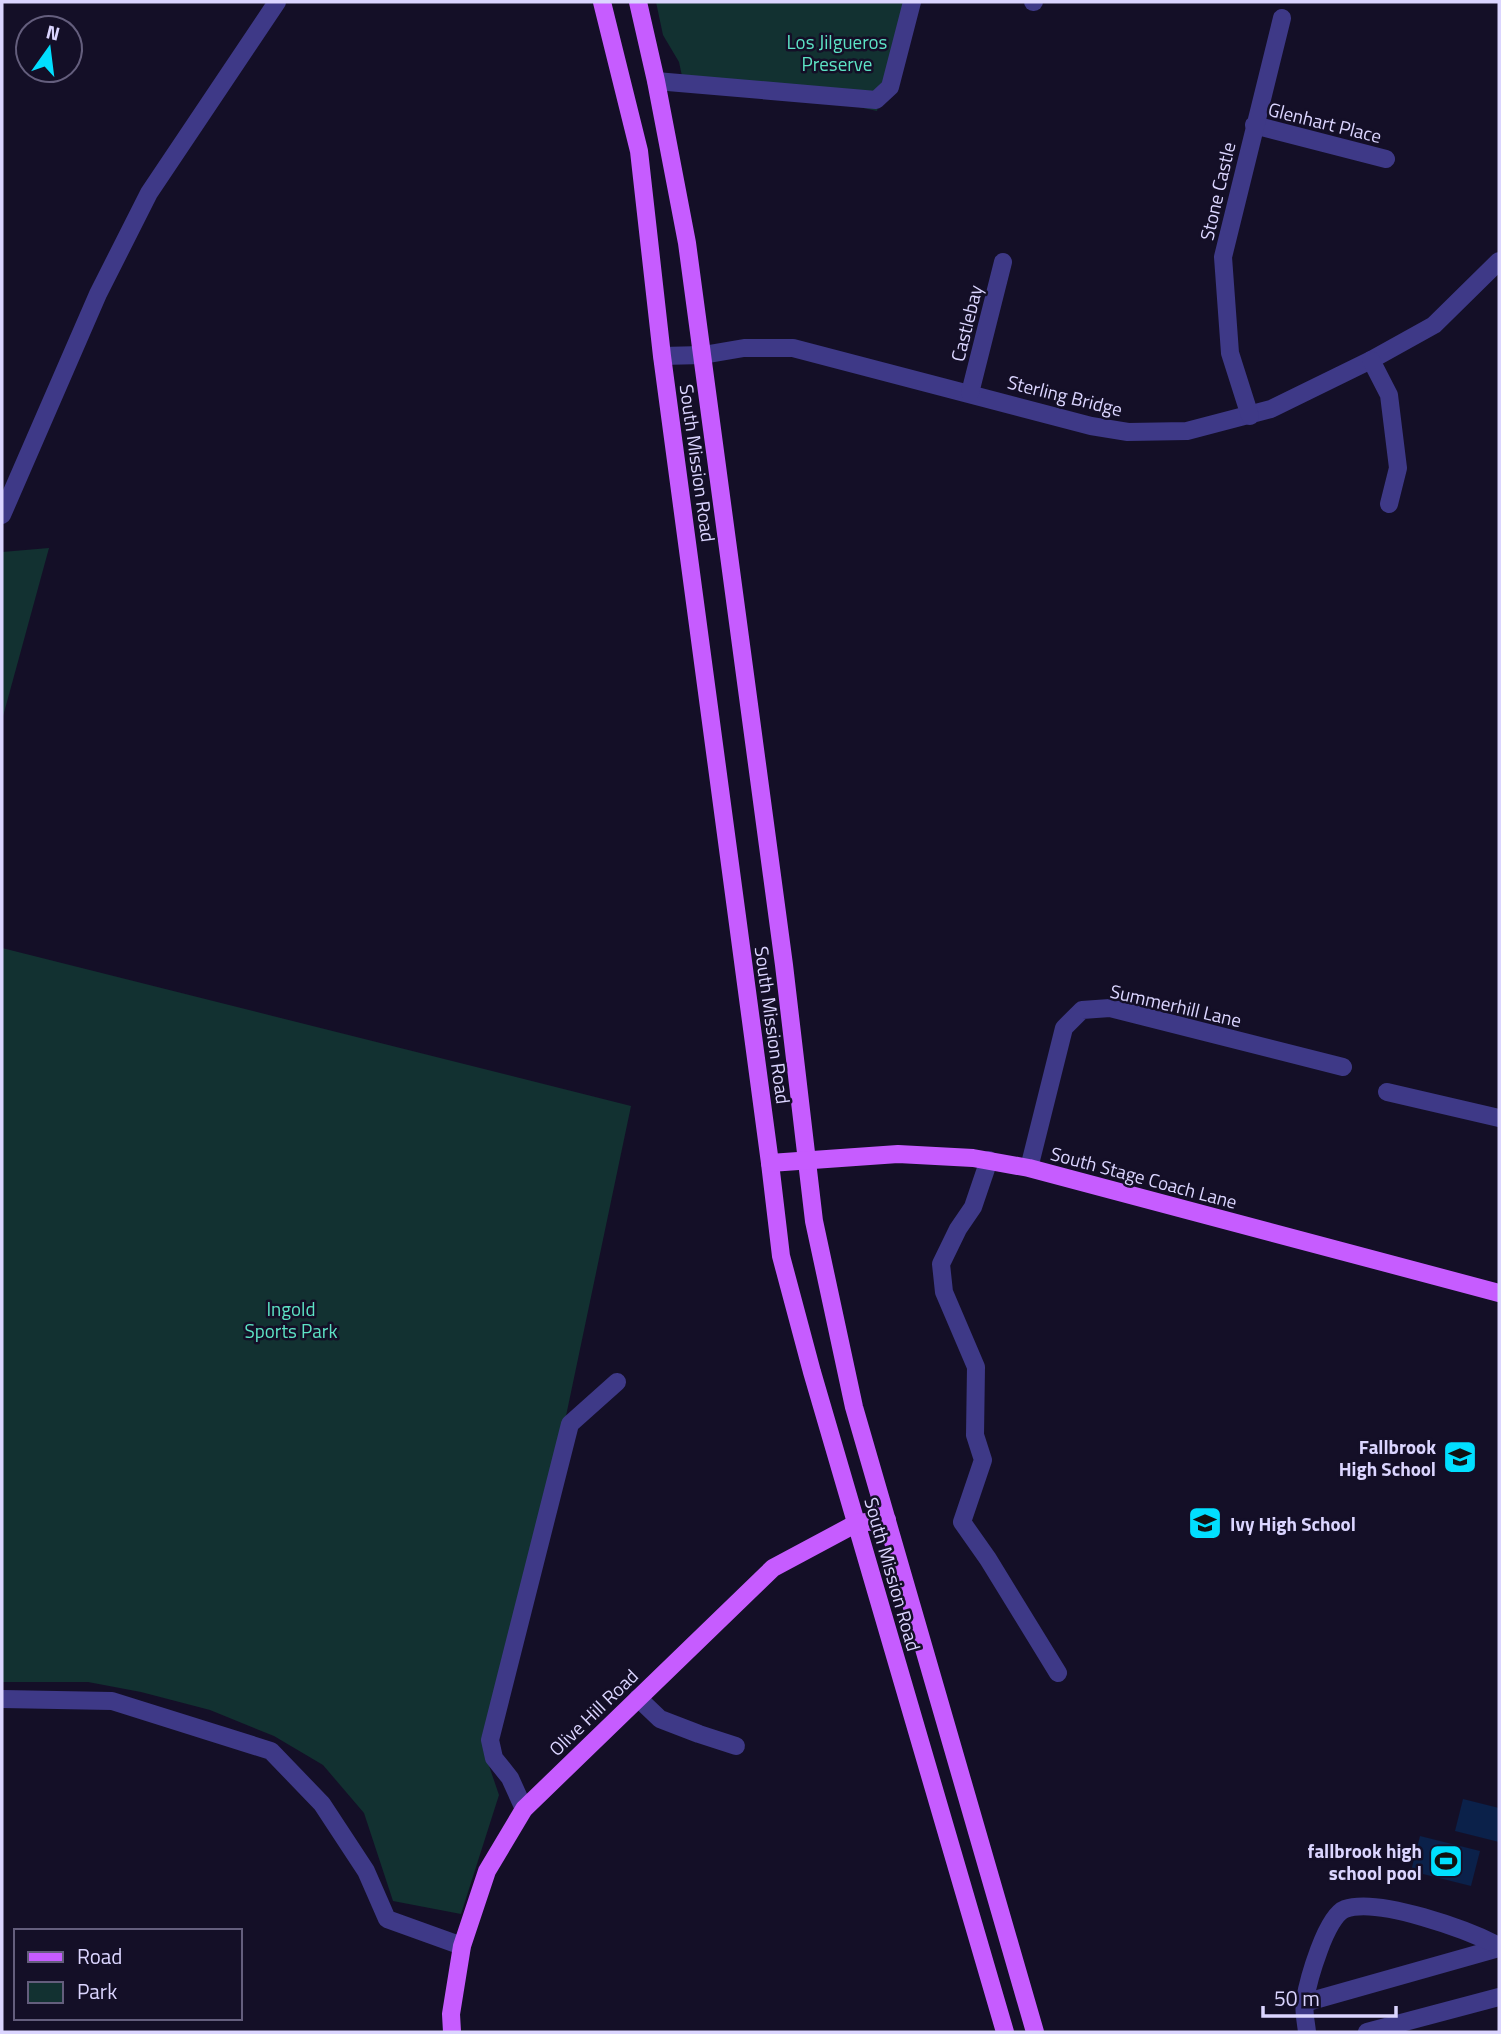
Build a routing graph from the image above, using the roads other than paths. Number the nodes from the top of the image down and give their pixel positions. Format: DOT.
graph roads {
  1 [pos="277,2"];
  2 [pos="602,2"];
  3 [pos="638,2"];
  4 [pos="912,2"];
  5 [pos="1282,18"];
  6 [pos="656,81"];
  7 [pos="1254,125"];
  8 [pos="1386,159"];
  9 [pos="1499,261"];
  10 [pos="1003,262"];
  11 [pos="703,355"];
  12 [pos="662,356"];
  13 [pos="1371,360"];
  14 [pos="970,394"];
  15 [pos="1250,416"];
  16 [pos="1389,504"];
  17 [pos="2,514"];
  18 [pos="1343,1067"];
  19 [pos="1387,1092"];
  20 [pos="1499,1118"];
  21 [pos="807,1160"];
  22 [pos="989,1160"];
  23 [pos="770,1163"];
  24 [pos="1029,1168"];
  25 [pos="1499,1293"];
  26 [pos="617,1382"];
  27 [pos="887,1520"];
  28 [pos="857,1523"];
  29 [pos="1058,1674"];
  30 [pos="638,1698"];
  31 [pos="2,1699"];
  32 [pos="736,1746"];
  33 [pos="524,1809"];
  34 [pos="463,1946"];
  35 [pos="1499,1947"];
  36 [pos="1499,1997"];
  37 [pos="1304,2003"];
  38 [pos="1376,2031"];
  39 [pos="452,2032"];
  40 [pos="1005,2032"];
  41 [pos="1035,2032"];
  42 [pos="1307,2032"];
  1 -- 17 [label="street"];
  2 -- 12 [label="main road, South Mission Road"];
  3 -- 6 [label="main road, South Mission Road"];
  4 -- 6 [label="street"];
  5 -- 7 [label="street, Stone Castle"];
  6 -- 11 [label="main road, South Mission Road"];
  7 -- 8 [label="street, Glenhart Place"];
  7 -- 15 [label="street, Stone Castle"];
  9 -- 13 [label="street, Sterling Bridge"];
  10 -- 14 [label="street, Castlebay"];
  11 -- 12 [label="street, Sterling Bridge"];
  11 -- 14 [label="street, Sterling Bridge"];
  11 -- 21 [label="main road, South Mission Road"];
  12 -- 23 [label="main road, South Mission Road"];
  13 -- 15 [label="street, Sterling Bridge"];
  13 -- 16 [label="street"];
  14 -- 15 [label="street, Sterling Bridge"];
  18 -- 24 [label="street, Summerhill Lane"];
  19 -- 20 [label="street"];
  21 -- 22 [label="main road, South Stage Coach Lane"];
  21 -- 23 [label="main road, South Stage Coach Lane"];
  21 -- 27 [label="main road, South Mission Road"];
  22 -- 24 [label="main road, South Stage Coach Lane"];
  22 -- 29 [label="street"];
  23 -- 28 [label="main road, South Mission Road"];
  24 -- 25 [label="main road, South Stage Coach Lane"];
  26 -- 33 [label="street"];
  27 -- 28 [label="main road, Olive Hill Road"];
  27 -- 41 [label="main road, South Mission Road"];
  28 -- 30 [label="main road, Olive Hill Road"];
  28 -- 40 [label="main road, South Mission Road"];
  30 -- 32 [label="street"];
  30 -- 33 [label="main road, Olive Hill Road"];
  31 -- 34 [label="street"];
  33 -- 34 [label="main road, Olive Hill Road"];
  34 -- 39 [label="main road, Olive Hill Road"];
  35 -- 37 [label="street"];
  35 -- 37 [label="street"];
  36 -- 38 [label="street"];
  37 -- 42 [label="street"];
}
